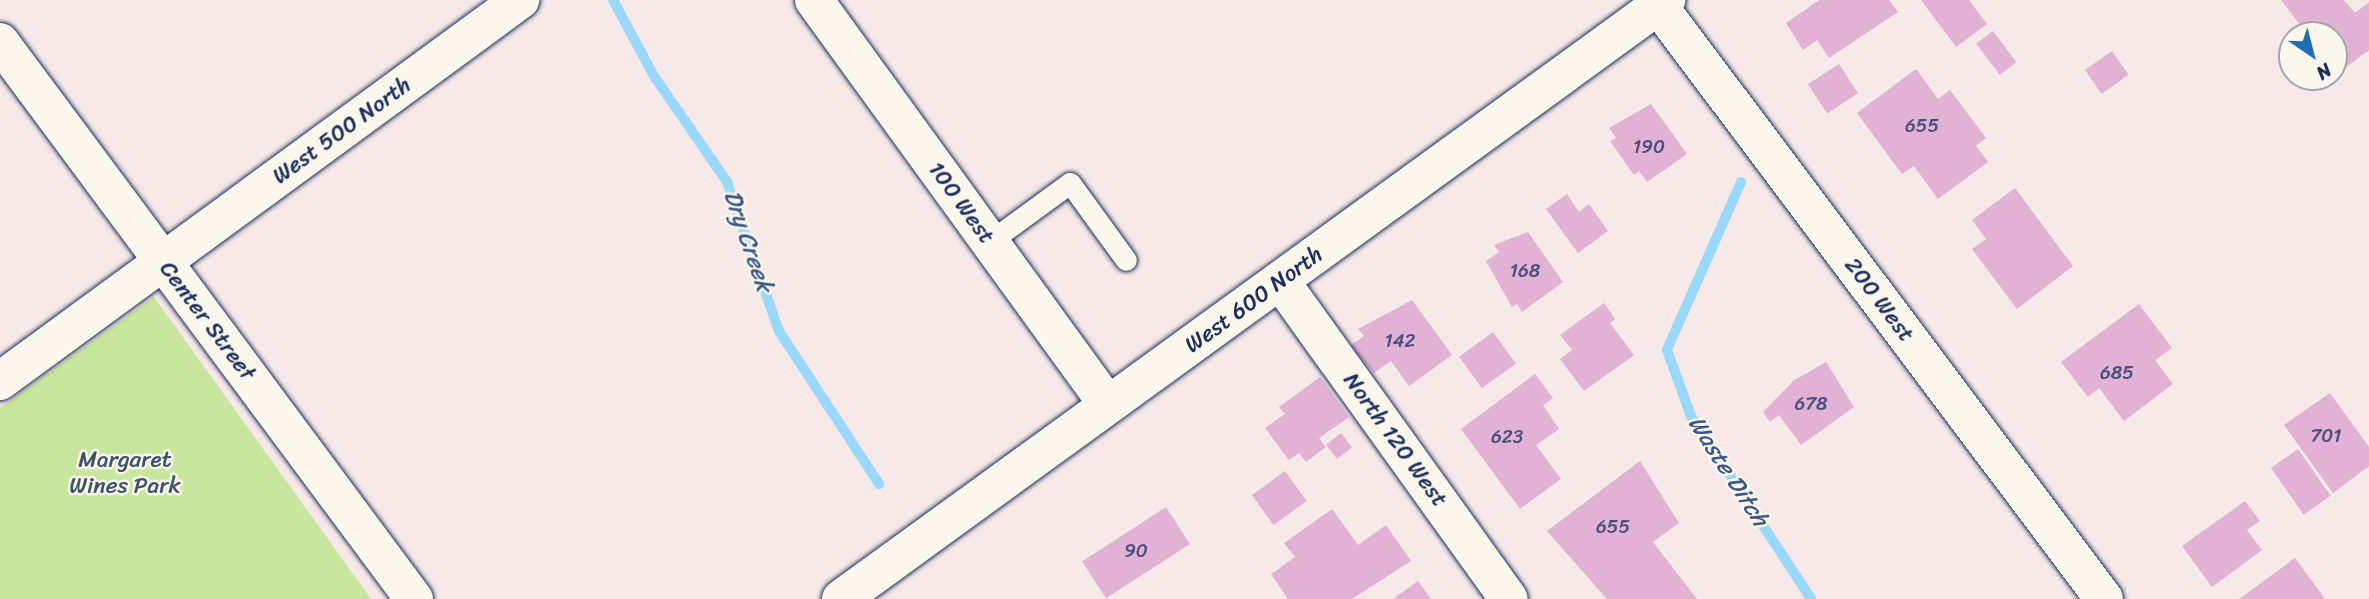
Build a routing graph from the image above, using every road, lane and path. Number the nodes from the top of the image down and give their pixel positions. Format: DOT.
graph roads {
  1 [pos="520,0"];
  2 [pos="814,0"];
  3 [pos="1659,2"];
  4 [pos="0,42"];
  5 [pos="989,242"];
  6 [pos="1126,260"];
  7 [pos="163,263"];
  8 [pos="1281,282"];
  9 [pos="0,381"];
  10 [pos="1108,405"];
  11 [pos="414,599"];
  12 [pos="841,599"];
  13 [pos="1509,599"];
  14 [pos="2105,599"];
  1 -- 7 [label="street, West 500 North"];
  2 -- 5 [label="street, 100 West"];
  3 -- 8 [label="street, West 600 North"];
  3 -- 14 [label="street, 200 West"];
  4 -- 7 [label="street, Center Street"];
  5 -- 6 [label="lane"];
  5 -- 10 [label="street, 100 West"];
  7 -- 9 [label="street, West 500 North"];
  7 -- 11 [label="street, Center Street"];
  8 -- 10 [label="street, West 600 North"];
  8 -- 13 [label="street, North 120 West"];
  10 -- 12 [label="street, West 600 North"];
}
